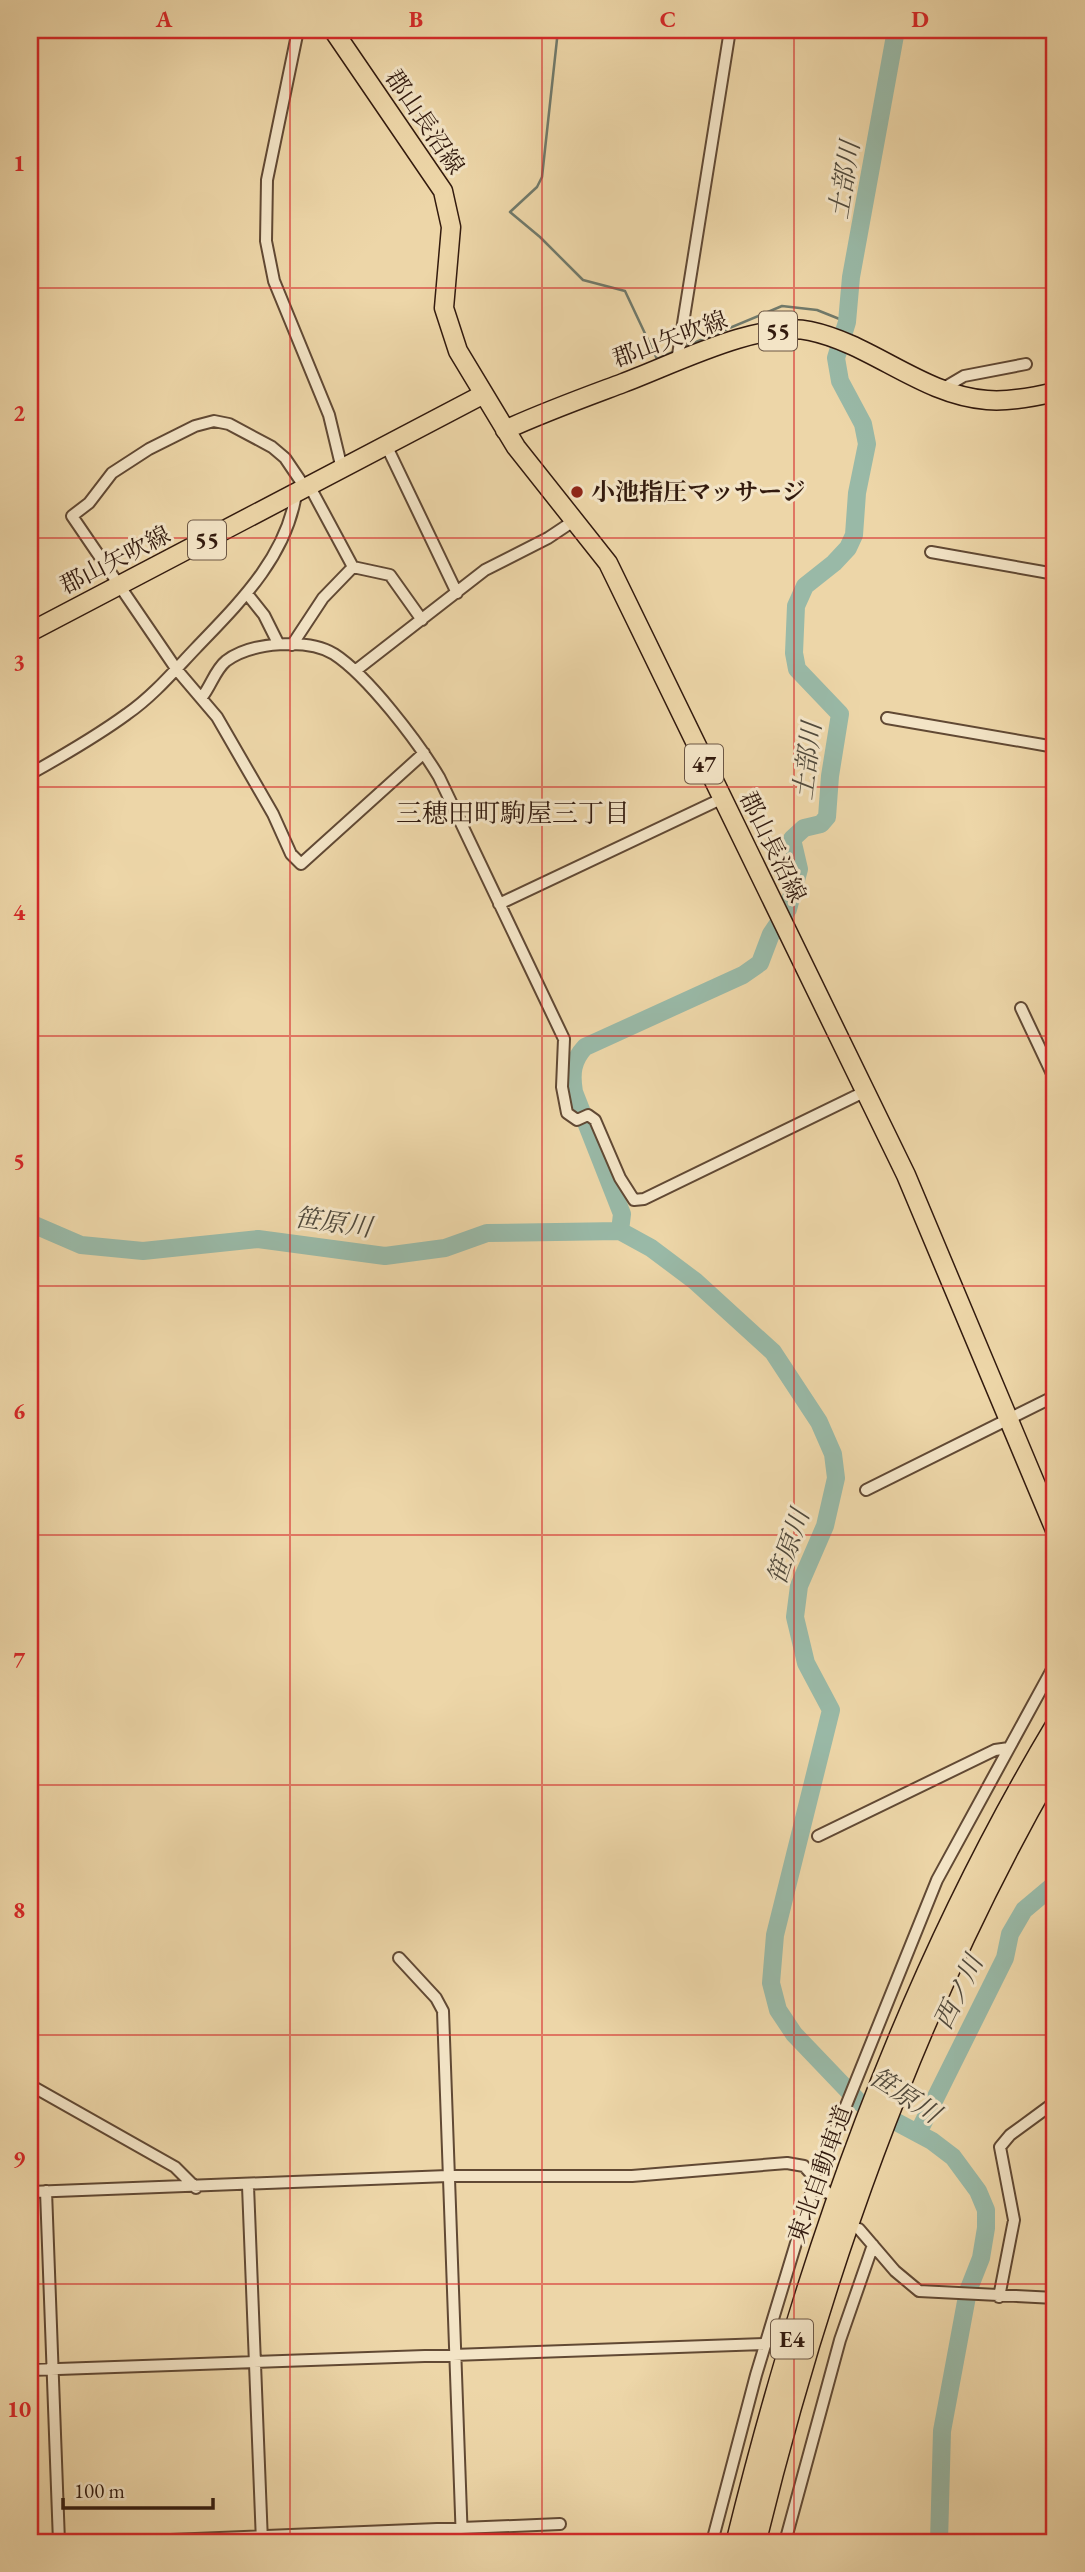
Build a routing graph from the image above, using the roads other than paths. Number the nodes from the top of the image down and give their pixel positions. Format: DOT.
graph roads {
  1 [pos="298,30"];
  2 [pos="333,30"];
  3 [pos="730,30"];
  4 [pos="677,361"];
  5 [pos="1026,364"];
  6 [pos="942,389"];
  7 [pos="1055,393"];
  8 [pos="482,395"];
  9 [pos="505,430"];
  10 [pos="387,447"];
  11 [pos="342,469"];
  12 [pos="304,490"];
  13 [pos="575,520"];
  14 [pos="931,552"];
  15 [pos="353,567"];
  16 [pos="1055,574"];
  17 [pos="118,585"];
  18 [pos="457,593"];
  19 [pos="247,594"];
  20 [pos="422,620"];
  21 [pos="30,632"];
  22 [pos="278,643"];
  23 [pos="292,645"];
  24 [pos="177,670"];
  25 [pos="355,671"];
  26 [pos="202,697"];
  27 [pos="887,718"];
  28 [pos="1055,747"];
  29 [pos="424,753"];
  30 [pos="30,768"];
  31 [pos="721,799"];
  32 [pos="499,904"];
  33 [pos="1021,1009"];
  34 [pos="1055,1080"];
  35 [pos="866,1091"];
  36 [pos="1055,1396"];
  37 [pos="1010,1418"];
  38 [pos="866,1490"];
  39 [pos="1055,1530"];
  40 [pos="1055,1664"];
  41 [pos="1055,1728"];
  42 [pos="1009,1748"];
  43 [pos="1055,1763"];
  44 [pos="818,1836"];
  45 [pos="399,1958"];
  46 [pos="30,2085"];
  47 [pos="1055,2102"];
  48 [pos="814,2175"];
  49 [pos="448,2176"];
  50 [pos="248,2186"];
  51 [pos="196,2188"];
  52 [pos="46,2191"];
  53 [pos="30,2192"];
  54 [pos="828,2193"];
  55 [pos="859,2229"];
  56 [pos="873,2245"];
  57 [pos="997,2297"];
  58 [pos="1055,2298"];
  59 [pos="766,2344"];
  60 [pos="454,2355"];
  61 [pos="257,2362"];
  62 [pos="53,2369"];
  63 [pos="30,2370"];
  64 [pos="560,2524"];
  65 [pos="462,2527"];
  66 [pos="261,2539"];
  67 [pos="60,2542"];
  68 [pos="122,2542"];
  69 [pos="462,2542"];
  70 [pos="712,2542"];
  71 [pos="737,2542"];
  72 [pos="755,2542"];
  73 [pos="785,2542"];
  1 -- 11 [label="street"];
  2 -- 8 [label="main road, 郡山長沼線 / 47"];
  3 -- 4 [label="street"];
  4 -- 6 [label="main road, 郡山矢吹線 / 55"];
  4 -- 9 [label="main road, 郡山矢吹線 / 55"];
  5 -- 6 [label="street"];
  6 -- 7 [label="main road, 郡山矢吹線 / 55"];
  8 -- 9 [label="main road, 郡山長沼線 / 47"];
  8 -- 10 [label="main road, 郡山矢吹線 / 55"];
  9 -- 13 [label="main road, 郡山長沼線 / 47"];
  10 -- 11 [label="main road, 郡山矢吹線 / 55"];
  10 -- 18 [label="street"];
  11 -- 12 [label="main road, 郡山矢吹線 / 55"];
  12 -- 15 [label="street"];
  12 -- 17 [label="main road, 郡山矢吹線 / 55"];
  12 -- 17 [label="street"];
  12 -- 19 [label="street"];
  13 -- 18 [label="street"];
  13 -- 31 [label="main road, 郡山長沼線 / 47"];
  14 -- 16 [label="street"];
  15 -- 20 [label="street"];
  15 -- 23 [label="street"];
  17 -- 21 [label="main road, 郡山矢吹線 / 55"];
  17 -- 24 [label="street"];
  18 -- 20 [label="street"];
  19 -- 22 [label="street"];
  19 -- 24 [label="street"];
  20 -- 25 [label="street"];
  22 -- 23 [label="street"];
  22 -- 26 [label="street"];
  23 -- 25 [label="street"];
  24 -- 26 [label="street"];
  24 -- 30 [label="street"];
  25 -- 29 [label="street"];
  26 -- 29 [label="street"];
  27 -- 28 [label="street"];
  29 -- 32 [label="street"];
  31 -- 32 [label="street"];
  31 -- 35 [label="main road, 郡山長沼線 / 47"];
  32 -- 35 [label="street"];
  33 -- 34 [label="street"];
  35 -- 37 [label="main road, 郡山長沼線 / 47"];
  36 -- 37 [label="street"];
  37 -- 38 [label="street"];
  37 -- 39 [label="main road, 郡山長沼線 / 47"];
  40 -- 42 [label="street"];
  41 -- 71 [label="highway, 東北自動車道 / E4"];
  42 -- 44 [label="street"];
  42 -- 48 [label="street"];
  43 -- 72 [label="highway, 東北自動車道 / E4"];
  45 -- 49 [label="street"];
  46 -- 51 [label="street"];
  47 -- 57 [label="street"];
  48 -- 49 [label="street"];
  48 -- 54 [label="street"];
  48 -- 59 [label="street"];
  49 -- 50 [label="street"];
  49 -- 60 [label="street"];
  50 -- 51 [label="street"];
  50 -- 61 [label="street"];
  51 -- 52 [label="street"];
  52 -- 53 [label="street"];
  52 -- 62 [label="street"];
  55 -- 56 [label="street"];
  56 -- 57 [label="street"];
  56 -- 73 [label="street"];
  57 -- 58 [label="street"];
  59 -- 60 [label="street"];
  59 -- 70 [label="street"];
  60 -- 61 [label="street"];
  60 -- 65 [label="street"];
  61 -- 62 [label="street"];
  61 -- 66 [label="street"];
  62 -- 63 [label="street"];
  62 -- 67 [label="street"];
  64 -- 65 [label="street"];
  65 -- 66 [label="street"];
  65 -- 69 [label="street"];
  66 -- 68 [label="street"];
}
